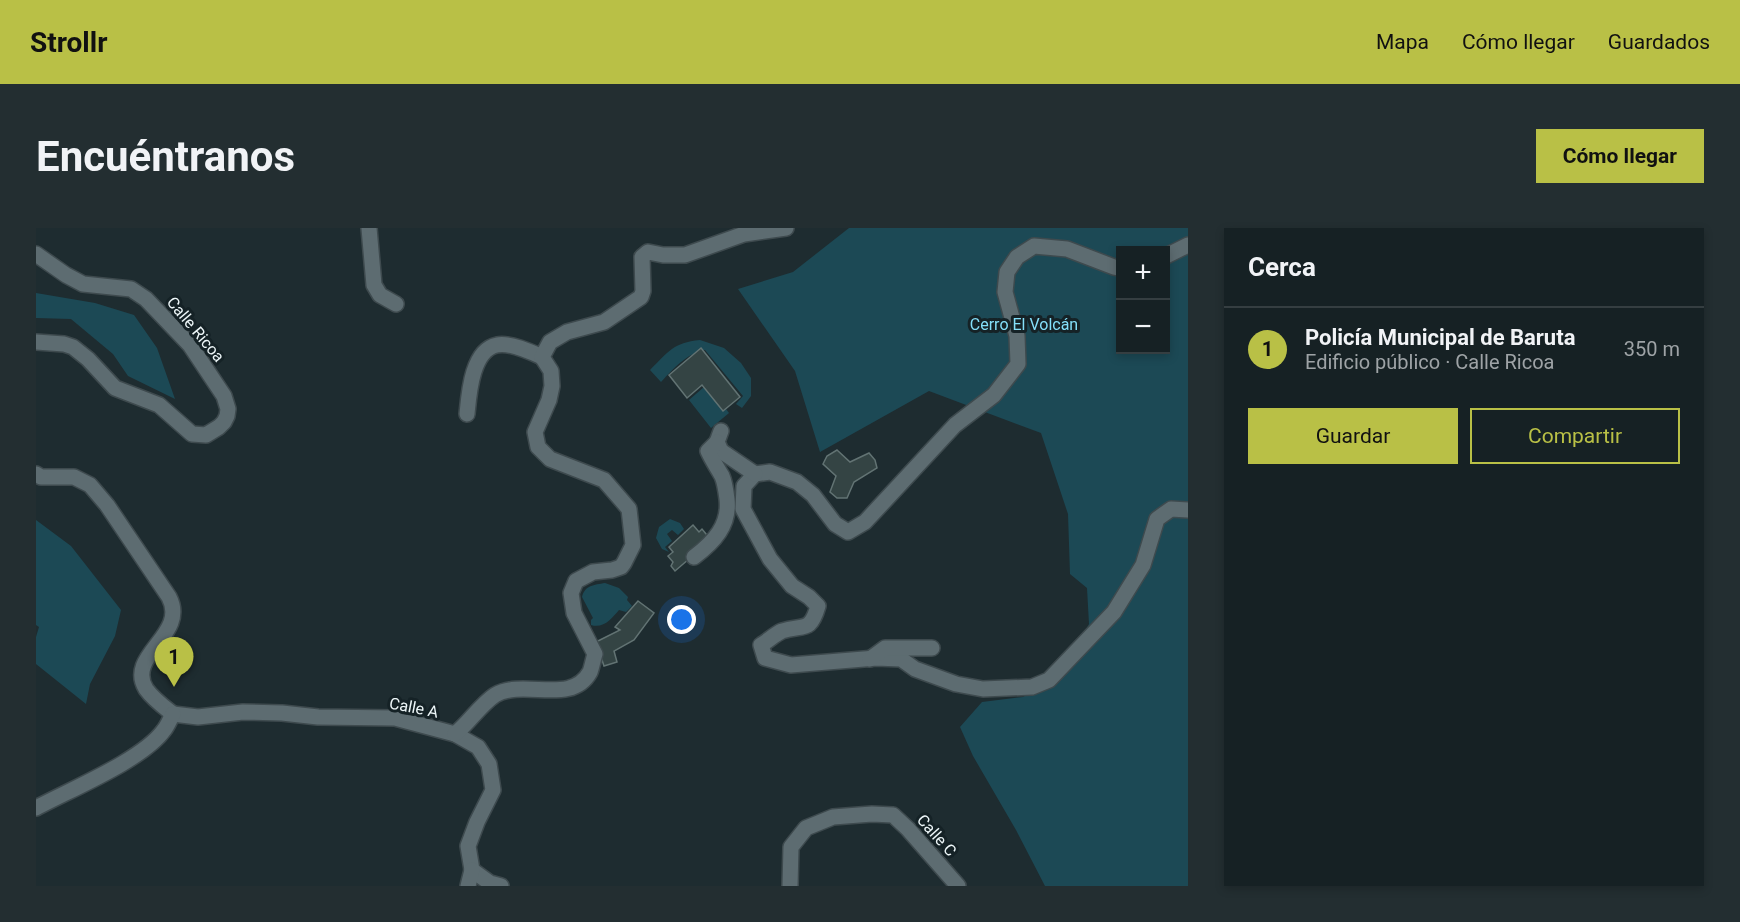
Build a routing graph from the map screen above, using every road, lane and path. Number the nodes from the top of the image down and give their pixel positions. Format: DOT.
graph roads {
  1 [pos="369,228"];
  2 [pos="786,228"];
  3 [pos="1188,245"];
  4 [pos="36,254"];
  5 [pos="1170,254"];
  6 [pos="1116,267"];
  7 [pos="396,304"];
  8 [pos="36,342"];
  9 [pos="542,357"];
  10 [pos="467,414"];
  11 [pos="36,474"];
  12 [pos="755,474"];
  13 [pos="1188,510"];
  14 [pos="694,557"];
  15 [pos="932,648"];
  16 [pos="870,659"];
  17 [pos="173,714"];
  18 [pos="455,734"];
  19 [pos="36,808"];
  20 [pos="472,870"];
  21 [pos="468,886"];
  22 [pos="501,886"];
  23 [pos="790,886"];
  24 [pos="958,886"];
  1 -- 7 [label="street"];
  2 -- 9 [label="street"];
  3 -- 5 [label="street"];
  4 -- 8 [label="street, Calle Ricoa"];
  6 -- 12 [label="street"];
  9 -- 10 [label="street"];
  9 -- 18 [label="street"];
  11 -- 17 [label="street"];
  12 -- 14 [label="street"];
  12 -- 16 [label="street"];
  13 -- 16 [label="street"];
  15 -- 16 [label="street"];
  17 -- 18 [label="street, Calle A"];
  17 -- 19 [label="street"];
  18 -- 20 [label="street, Calle A"];
  20 -- 21 [label="street, Calle A"];
  20 -- 22 [label="street"];
  23 -- 24 [label="street, Calle C"];
}
